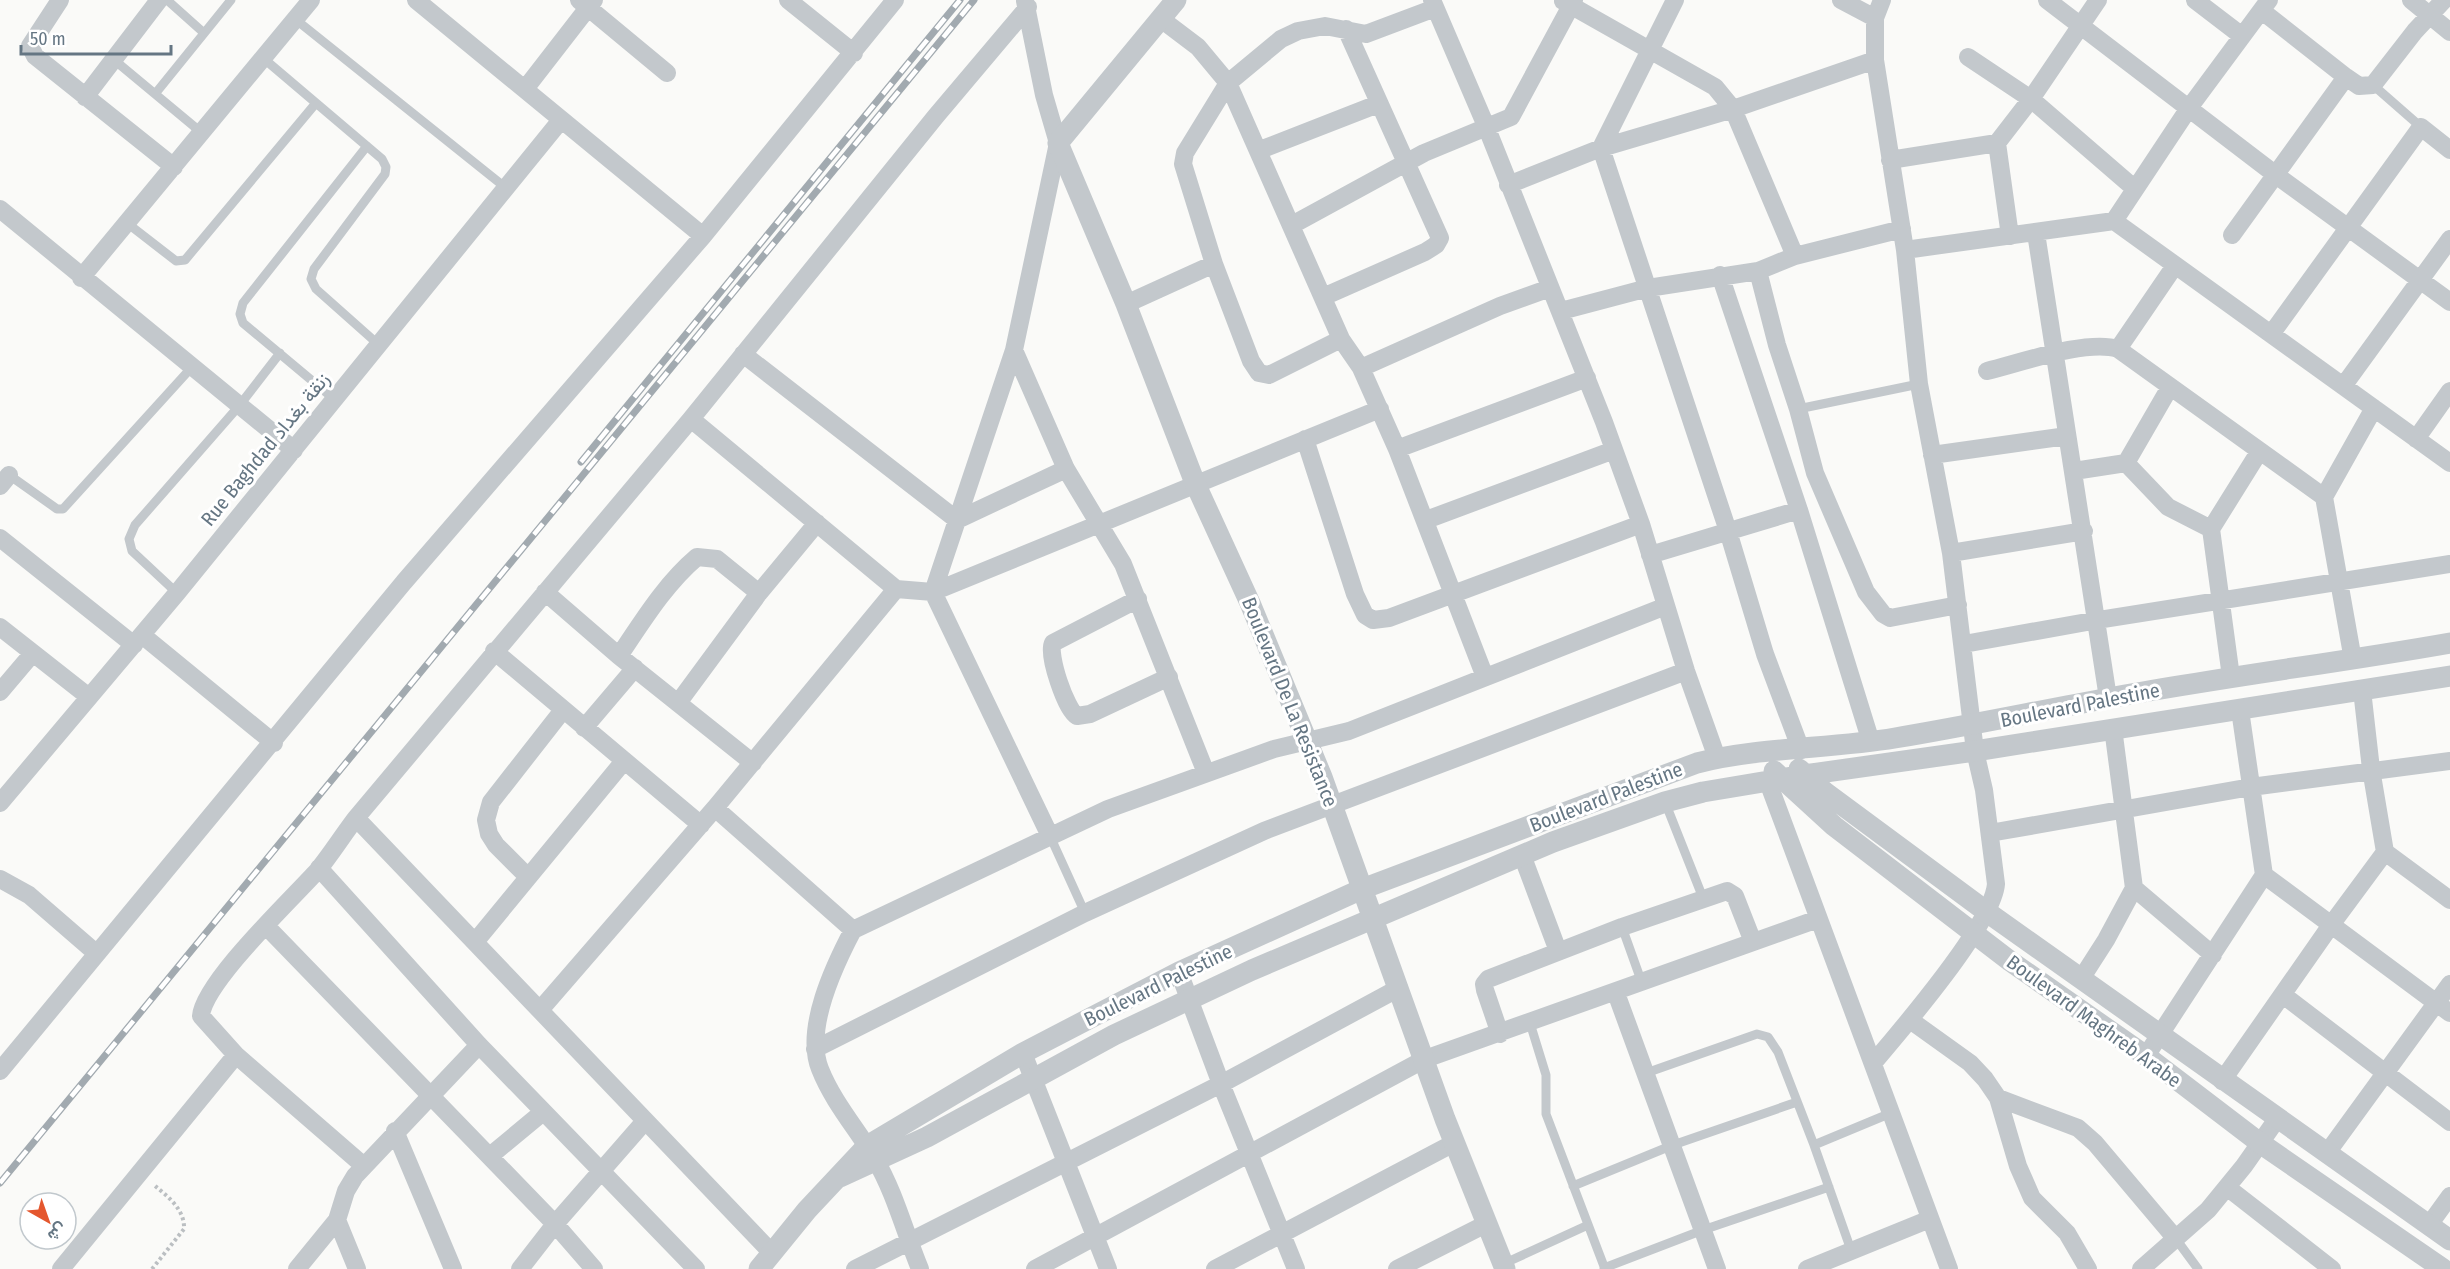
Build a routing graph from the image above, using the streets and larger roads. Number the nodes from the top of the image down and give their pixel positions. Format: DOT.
graph roads {
  1 [pos="60,0"];
  2 [pos="159,0"];
  3 [pos="311,0"];
  4 [pos="416,0"];
  5 [pos="788,0"];
  6 [pos="895,0"];
  7 [pos="1176,0"];
  8 [pos="1675,0"];
  9 [pos="1841,0"];
  10 [pos="1882,0"];
  11 [pos="2047,0"];
  12 [pos="2098,0"];
  13 [pos="2195,0"];
  14 [pos="2411,0"];
  15 [pos="2444,0"];
  16 [pos="587,2"];
  17 [pos="1569,2"];
  18 [pos="1026,4"];
  19 [pos="1434,4"];
  20 [pos="2265,6"];
  21 [pos="2432,16"];
  22 [pos="1875,18"];
  23 [pos="1161,19"];
  24 [pos="2080,24"];
  25 [pos="1346,28"];
  26 [pos="2450,32"];
  27 [pos="2242,36"];
  28 [pos="1652,49"];
  29 [pos="854,53"];
  30 [pos="1968,57"];
  31 [pos="1875,60"];
  32 [pos="667,73"];
  33 [pos="2346,77"];
  34 [pos="1228,83"];
  35 [pos="525,89"];
  36 [pos="85,97"];
  37 [pos="2031,99"];
  38 [pos="1378,104"];
  39 [pos="2189,108"];
  40 [pos="1733,109"];
  41 [pos="561,120"];
  42 [pos="1486,126"];
  43 [pos="1058,143"];
  44 [pos="1997,143"];
  45 [pos="1601,148"];
  46 [pos="1260,150"];
  47 [pos="2450,150"];
  48 [pos="1890,159"];
  49 [pos="1404,163"];
  50 [pos="174,167"];
  51 [pos="2276,175"];
  52 [pos="1508,185"];
  53 [pos="2134,188"];
  54 [pos="0,209"];
  55 [pos="2114,221"];
  56 [pos="1292,225"];
  57 [pos="2349,228"];
  58 [pos="1902,229"];
  59 [pos="2036,233"];
  60 [pos="2232,235"];
  61 [pos="703,236"];
  62 [pos="2010,236"];
  63 [pos="2450,239"];
  64 [pos="1905,250"];
  65 [pos="1795,256"];
  66 [pos="1214,264"];
  67 [pos="2174,267"];
  68 [pos="1758,271"];
  69 [pos="1720,275"];
  70 [pos="81,278"];
  71 [pos="2418,280"];
  72 [pos="1550,288"];
  73 [pos="1648,288"];
  74 [pos="1323,297"];
  75 [pos="2450,302"];
  76 [pos="1126,304"];
  77 [pos="1561,311"];
  78 [pos="2272,333"];
  79 [pos="1341,339"];
  80 [pos="2118,349"];
  81 [pos="1014,350"];
  82 [pos="743,354"];
  83 [pos="2054,355"];
  84 [pos="1361,368"];
  85 [pos="1987,370"];
  86 [pos="1587,378"];
  87 [pos="2344,385"];
  88 [pos="2170,387"];
  89 [pos="2450,391"];
  90 [pos="2374,408"];
  91 [pos="1380,409"];
  92 [pos="691,418"];
  93 [pos="2067,436"];
  94 [pos="1305,439"];
  95 [pos="2416,439"];
  96 [pos="1397,448"];
  97 [pos="294,450"];
  98 [pos="1614,450"];
  99 [pos="2259,452"];
  100 [pos="1932,455"];
  101 [pos="2126,463"];
  102 [pos="2450,463"];
  103 [pos="1066,470"];
  104 [pos="2074,471"];
  105 [pos="1195,483"];
  106 [pos="2324,497"];
  107 [pos="1799,510"];
  108 [pos="957,520"];
  109 [pos="1426,520"];
  110 [pos="818,523"];
  111 [pos="1101,524"];
  112 [pos="1641,524"];
  113 [pos="2211,529"];
  114 [pos="1728,531"];
  115 [pos="2084,531"];
  116 [pos="0,538"];
  117 [pos="1951,554"];
  118 [pos="1650,555"];
  119 [pos="2450,564"];
  120 [pos="2341,582"];
  121 [pos="896,588"];
  122 [pos="545,592"];
  123 [pos="933,592"];
  124 [pos="759,593"];
  125 [pos="1454,593"];
  126 [pos="1138,599"];
  127 [pos="2221,601"];
  128 [pos="1958,605"];
  129 [pos="1666,606"];
  130 [pos="2098,620"];
  131 [pos="0,627"];
  132 [pos="138,640"];
  133 [pos="2450,643"];
  134 [pos="1964,644"];
  135 [pos="494,651"];
  136 [pos="33,652"];
  137 [pos="619,656"];
  138 [pos="2353,660"];
  139 [pos="635,668"];
  140 [pos="1686,671"];
  141 [pos="2450,676"];
  142 [pos="1169,677"];
  143 [pos="1485,677"];
  144 [pos="2231,677"];
  145 [pos="2362,690"];
  146 [pos="0,692"];
  147 [pos="89,696"];
  148 [pos="2108,698"];
  149 [pos="678,703"];
  150 [pos="563,710"];
  151 [pos="2240,710"];
  152 [pos="1972,726"];
  153 [pos="584,728"];
  154 [pos="2114,729"];
  155 [pos="1308,741"];
  156 [pos="1871,742"];
  157 [pos="274,743"];
  158 [pos="1792,751"];
  159 [pos="1975,751"];
  160 [pos="1760,754"];
  161 [pos="1717,758"];
  162 [pos="624,761"];
  163 [pos="2450,761"];
  164 [pos="753,763"];
  165 [pos="2371,769"];
  166 [pos="1206,773"];
  167 [pos="1804,775"];
  168 [pos="1775,781"];
  169 [pos="2251,788"];
  170 [pos="0,803"];
  171 [pos="1332,804"];
  172 [pos="716,808"];
  173 [pos="2126,810"];
  174 [pos="356,818"];
  175 [pos="701,825"];
  176 [pos="1990,832"];
  177 [pos="1050,836"];
  178 [pos="2385,852"];
  179 [pos="1522,855"];
  180 [pos="319,868"];
  181 [pos="2264,875"];
  182 [pos="528,877"];
  183 [pos="0,879"];
  184 [pos="2134,888"];
  185 [pos="1362,889"];
  186 [pos="2450,900"];
  187 [pos="1987,912"];
  188 [pos="1818,919"];
  189 [pos="1372,920"];
  190 [pos="2331,925"];
  191 [pos="266,926"];
  192 [pos="853,930"];
  193 [pos="1973,933"];
  194 [pos="475,942"];
  195 [pos="1753,942"];
  196 [pos="1558,951"];
  197 [pos="96,953"];
  198 [pos="2213,955"];
  199 [pos="1179,972"];
  200 [pos="2081,979"];
  201 [pos="2450,984"];
  202 [pos="1399,988"];
  203 [pos="1616,993"];
  204 [pos="2283,994"];
  205 [pos="1189,1000"];
  206 [pos="2443,1008"];
  207 [pos="540,1010"];
  208 [pos="1910,1020"];
  209 [pos="817,1026"];
  210 [pos="1500,1034"];
  211 [pos="2161,1035"];
  212 [pos="842,1036"];
  213 [pos="479,1045"];
  214 [pos="815,1049"];
  215 [pos="1023,1053"];
  216 [pos="236,1055"];
  217 [pos="2146,1056"];
  218 [pos="1425,1059"];
  219 [pos="1874,1062"];
  220 [pos="0,1071"];
  221 [pos="2385,1072"];
  222 [pos="1035,1079"];
  223 [pos="2222,1081"];
  224 [pos="1221,1084"];
  225 [pos="429,1096"];
  226 [pos="1998,1098"];
  227 [pos="543,1112"];
  228 [pos="2277,1119"];
  229 [pos="645,1121"];
  230 [pos="2450,1122"];
  231 [pos="395,1131"];
  232 [pos="1454,1143"];
  233 [pos="2260,1143"];
  234 [pos="2327,1153"];
  235 [pos="872,1154"];
  236 [pos="1250,1154"];
  237 [pos="490,1156"];
  238 [pos="1067,1162"];
  239 [pos="364,1166"];
  240 [pos="600,1171"];
  241 [pos="2228,1188"];
  242 [pos="2450,1196"];
  243 [pos="1930,1218"];
  244 [pos="337,1220"];
  245 [pos="555,1224"];
  246 [pos="1486,1224"];
  247 [pos="2429,1225"];
  248 [pos="1280,1234"];
  249 [pos="1096,1236"];
  250 [pos="2176,1239"];
  251 [pos="2450,1240"];
  252 [pos="908,1241"];
  253 [pos="766,1261"];
  254 [pos="1504,1267"];
  255 [pos="61,1269"];
  256 [pos="297,1269"];
  257 [pos="357,1269"];
  258 [pos="453,1269"];
  259 [pos="520,1269"];
  260 [pos="594,1269"];
  261 [pos="696,1269"];
  262 [pos="855,1269"];
  263 [pos="920,1269"];
  264 [pos="1035,1269"];
  265 [pos="1108,1269"];
  266 [pos="1215,1269"];
  267 [pos="1296,1269"];
  268 [pos="1397,1269"];
  269 [pos="1717,1269"];
  270 [pos="1807,1269"];
  271 [pos="1949,1269"];
  272 [pos="2088,1269"];
  273 [pos="2141,1269"];
  274 [pos="2332,1269"];
  275 [pos="2444,1269"];
  1 -- 36 [label="street"];
  2 -- 36 [label="street"];
  3 -- 50 [label="street"];
  4 -- 35 [label="street"];
  5 -- 29 [label="street"];
  6 -- 29 [label="street"];
  7 -- 23 [label="street"];
  8 -- 28 [label="street"];
  9 -- 22 [label="street"];
  10 -- 22 [label="street"];
  11 -- 24 [label="street"];
  12 -- 24 [label="street"];
  13 -- 27 [label="street"];
  14 -- 21 [label="street"];
  15 -- 21 [label="street"];
  16 -- 32 [label="street"];
  16 -- 35 [label="street"];
  17 -- 28 [label="street"];
  17 -- 42 [label="street"];
  18 -- 43 [label="street"];
  18 -- 82 [label="street"];
  19 -- 25 [label="street"];
  19 -- 42 [label="street"];
  20 -- 27 [label="street"];
  20 -- 33 [label="street"];
  21 -- 26 [label="street"];
  21 -- 33 [label="street"];
  22 -- 31 [label="street"];
  23 -- 34 [label="street"];
  23 -- 43 [label="street"];
  24 -- 37 [label="street"];
  24 -- 39 [label="street"];
  25 -- 34 [label="street"];
  25 -- 38 [label="street"];
  27 -- 39 [label="street"];
  28 -- 40 [label="street"];
  28 -- 45 [label="street"];
  29 -- 61 [label="street"];
  30 -- 37 [label="street"];
  31 -- 40 [label="street"];
  31 -- 48 [label="street"];
  33 -- 51 [label="street"];
  34 -- 46 [label="street"];
  34 -- 66 [label="street"];
  35 -- 41 [label="street"];
  36 -- 50 [label="street"];
  37 -- 44 [label="street"];
  37 -- 53 [label="street"];
  38 -- 46 [label="street"];
  38 -- 49 [label="street"];
  39 -- 51 [label="street"];
  39 -- 53 [label="street"];
  40 -- 45 [label="street"];
  40 -- 65 [label="street"];
  41 -- 61 [label="street"];
  41 -- 97 [label="street, Rue Baghdad زنقة بغداد"];
  42 -- 49 [label="street"];
  42 -- 52 [label="street"];
  43 -- 76 [label="street, Boulevard De La Resistance"];
  43 -- 81 [label="street"];
  44 -- 48 [label="street"];
  44 -- 62 [label="street"];
  45 -- 52 [label="street"];
  45 -- 73 [label="street"];
  46 -- 56 [label="street"];
  47 -- 57 [label="street"];
  48 -- 58 [label="street"];
  49 -- 56 [label="street"];
  49 -- 74 [label="street"];
  50 -- 70 [label="street"];
  51 -- 57 [label="street"];
  51 -- 60 [label="street"];
  52 -- 72 [label="street"];
  53 -- 55 [label="street"];
  54 -- 70 [label="street"];
  55 -- 59 [label="street"];
  55 -- 67 [label="street"];
  56 -- 74 [label="street"];
  57 -- 71 [label="street"];
  57 -- 78 [label="street"];
  58 -- 64 [label="street"];
  58 -- 65 [label="street"];
  59 -- 62 [label="street"];
  59 -- 83 [label="street"];
  61 -- 157 [label="street"];
  62 -- 64 [label="street"];
  63 -- 71 [label="street"];
  64 -- 100 [label="street"];
  65 -- 68 [label="street"];
  66 -- 76 [label="street"];
  66 -- 79 [label="street"];
  67 -- 78 [label="street"];
  67 -- 80 [label="street"];
  68 -- 69 [label="street"];
  68 -- 128 [label="street"];
  69 -- 73 [label="street"];
  69 -- 107 [label="street"];
  70 -- 97 [label="street"];
  71 -- 75 [label="street"];
  71 -- 87 [label="street"];
  72 -- 77 [label="street"];
  72 -- 84 [label="street"];
  73 -- 77 [label="street"];
  73 -- 114 [label="street"];
  74 -- 79 [label="street"];
  76 -- 105 [label="street, Boulevard De La Resistance"];
  77 -- 86 [label="street"];
  78 -- 87 [label="street"];
  79 -- 84 [label="street"];
  80 -- 83 [label="street"];
  80 -- 88 [label="street"];
  81 -- 103 [label="street"];
  81 -- 108 [label="street"];
  82 -- 92 [label="street"];
  82 -- 108 [label="street"];
  83 -- 85 [label="street"];
  83 -- 93 [label="street"];
  84 -- 91 [label="street"];
  86 -- 96 [label="street"];
  86 -- 98 [label="street"];
  87 -- 90 [label="street"];
  88 -- 99 [label="street"];
  88 -- 101 [label="street"];
  89 -- 95 [label="street"];
  90 -- 95 [label="street"];
  90 -- 106 [label="street"];
  91 -- 94 [label="street"];
  91 -- 96 [label="street"];
  92 -- 110 [label="street"];
  92 -- 122 [label="street"];
  93 -- 100 [label="street"];
  93 -- 104 [label="street"];
  94 -- 105 [label="street"];
  94 -- 125 [label="street"];
  95 -- 102 [label="street"];
  96 -- 109 [label="street"];
  97 -- 132 [label="street, Rue Baghdad زنقة بغداد"];
  98 -- 109 [label="street"];
  98 -- 112 [label="street"];
  99 -- 106 [label="street"];
  99 -- 113 [label="street"];
  100 -- 117 [label="street"];
  101 -- 104 [label="street"];
  101 -- 113 [label="street"];
  103 -- 108 [label="street"];
  103 -- 111 [label="street"];
  104 -- 115 [label="street"];
  105 -- 111 [label="street"];
  105 -- 155 [label="street, Boulevard De La Resistance"];
  106 -- 120 [label="street"];
  107 -- 114 [label="street"];
  107 -- 156 [label="street"];
  108 -- 123 [label="street"];
  109 -- 125 [label="street"];
  110 -- 121 [label="street"];
  110 -- 124 [label="street"];
  111 -- 123 [label="street"];
  111 -- 126 [label="street"];
  112 -- 118 [label="street"];
  112 -- 125 [label="street"];
  113 -- 127 [label="street"];
  114 -- 118 [label="street"];
  114 -- 158 [label="street"];
  115 -- 117 [label="street"];
  115 -- 130 [label="street"];
  116 -- 132 [label="street"];
  117 -- 128 [label="street"];
  118 -- 129 [label="street"];
  119 -- 120 [label="street"];
  120 -- 127 [label="street"];
  120 -- 138 [label="street"];
  121 -- 123 [label="street"];
  121 -- 164 [label="street"];
  122 -- 135 [label="street"];
  122 -- 137 [label="street"];
  123 -- 177 [label="street"];
  124 -- 137 [label="street"];
  124 -- 149 [label="street"];
  125 -- 143 [label="street"];
  126 -- 142 [label="street"];
  126 -- 142 [label="street"];
  127 -- 130 [label="street"];
  127 -- 144 [label="street"];
  128 -- 134 [label="street"];
  129 -- 140 [label="street"];
  129 -- 143 [label="street"];
  130 -- 134 [label="street"];
  130 -- 148 [label="street"];
  131 -- 136 [label="street"];
  132 -- 147 [label="street, Rue Baghdad زنقة بغداد"];
  132 -- 157 [label="street"];
  133 -- 138 [label="street, Boulevard Palestine"];
  134 -- 152 [label="street"];
  135 -- 150 [label="street"];
  135 -- 174 [label="street"];
  136 -- 146 [label="street"];
  136 -- 147 [label="street"];
  137 -- 139 [label="street"];
  138 -- 144 [label="street, Boulevard Palestine"];
  139 -- 149 [label="street"];
  139 -- 153 [label="street"];
  140 -- 161 [label="street"];
  140 -- 171 [label="street"];
  141 -- 145 [label="street, Boulevard Palestine"];
  142 -- 166 [label="street"];
  143 -- 155 [label="street"];
  144 -- 148 [label="street, Boulevard Palestine"];
  145 -- 151 [label="street, Boulevard Palestine"];
  145 -- 165 [label="street"];
  147 -- 170 [label="street, Rue Baghdad زنقة بغداد"];
  148 -- 152 [label="street, Boulevard Palestine"];
  149 -- 164 [label="street"];
  150 -- 153 [label="street"];
  150 -- 182 [label="street"];
  151 -- 154 [label="street, Boulevard Palestine"];
  151 -- 169 [label="street"];
  152 -- 156 [label="street, Boulevard Palestine"];
  152 -- 159 [label="street"];
  153 -- 162 [label="street"];
  154 -- 159 [label="street, Boulevard Palestine"];
  154 -- 173 [label="street"];
  155 -- 166 [label="street"];
  155 -- 171 [label="street, Boulevard De La Resistance"];
  156 -- 158 [label="street, Boulevard Palestine"];
  157 -- 197 [label="street"];
  158 -- 160 [label="street, Boulevard Palestine"];
  158 -- 167 [label="street, Boulevard Maghreb Arabe"];
  159 -- 167 [label="street, Boulevard Palestine"];
  159 -- 176 [label="street"];
  160 -- 161 [label="street, Boulevard Palestine"];
  160 -- 168 [label="street, Boulevard Maghreb Arabe"];
  161 -- 185 [label="street, Boulevard Palestine"];
  162 -- 175 [label="street"];
  162 -- 182 [label="street"];
  163 -- 165 [label="street"];
  164 -- 172 [label="street"];
  165 -- 169 [label="street"];
  165 -- 178 [label="street"];
  166 -- 177 [label="street"];
  167 -- 168 [label="street, Boulevard Palestine"];
  167 -- 187 [label="street, Boulevard Maghreb Arabe"];
  168 -- 179 [label="street, Boulevard Palestine"];
  168 -- 188 [label="street"];
  168 -- 193 [label="street, Boulevard Maghreb Arabe"];
  169 -- 173 [label="street"];
  169 -- 181 [label="street"];
  171 -- 185 [label="street, Boulevard De La Resistance"];
  171 -- 212 [label="street"];
  172 -- 175 [label="street"];
  172 -- 192 [label="street"];
  173 -- 176 [label="street"];
  173 -- 184 [label="street"];
  174 -- 180 [label="street"];
  174 -- 194 [label="street"];
  175 -- 207 [label="street"];
  176 -- 187 [label="street"];
  177 -- 192 [label="street"];
  178 -- 186 [label="street"];
  178 -- 190 [label="street"];
  179 -- 189 [label="street, Boulevard Palestine"];
  179 -- 196 [label="street"];
  180 -- 191 [label="street"];
  180 -- 213 [label="street"];
  181 -- 190 [label="street"];
  181 -- 198 [label="street"];
  182 -- 194 [label="street"];
  183 -- 197 [label="street"];
  184 -- 198 [label="street"];
  184 -- 200 [label="street"];
  185 -- 189 [label="street, Boulevard De La Resistance"];
  185 -- 199 [label="street, Boulevard Palestine"];
  187 -- 193 [label="street"];
  187 -- 200 [label="street, Boulevard Maghreb Arabe"];
  188 -- 195 [label="street"];
  188 -- 219 [label="street"];
  189 -- 202 [label="street, Boulevard De La Resistance"];
  189 -- 205 [label="street, Boulevard Palestine"];
  190 -- 204 [label="street"];
  190 -- 206 [label="street"];
  191 -- 216 [label="street"];
  191 -- 225 [label="street"];
  192 -- 209 [label="street"];
  193 -- 208 [label="street"];
  193 -- 217 [label="street, Boulevard Maghreb Arabe"];
  194 -- 207 [label="street"];
  195 -- 196 [label="street"];
  195 -- 203 [label="street"];
  196 -- 210 [label="street"];
  197 -- 220 [label="street"];
  198 -- 211 [label="street"];
  199 -- 205 [label="street"];
  199 -- 215 [label="street, Boulevard Palestine"];
  200 -- 211 [label="street, Boulevard Maghreb Arabe"];
  201 -- 206 [label="street"];
  202 -- 218 [label="street, Boulevard De La Resistance"];
  202 -- 224 [label="street"];
  203 -- 210 [label="street"];
  203 -- 269 [label="street"];
  204 -- 221 [label="street"];
  204 -- 223 [label="street"];
  205 -- 222 [label="street, Boulevard Palestine"];
  205 -- 224 [label="street"];
  206 -- 221 [label="street"];
  207 -- 229 [label="street"];
  208 -- 219 [label="street"];
  208 -- 226 [label="street"];
  209 -- 212 [label="street"];
  209 -- 214 [label="street"];
  210 -- 218 [label="street"];
  211 -- 217 [label="street"];
  211 -- 223 [label="street, Boulevard Maghreb Arabe"];
  212 -- 214 [label="street"];
  213 -- 225 [label="street"];
  213 -- 227 [label="street"];
  214 -- 235 [label="street"];
  215 -- 222 [label="street"];
  215 -- 235 [label="street, Boulevard Palestine"];
  216 -- 239 [label="street"];
  216 -- 255 [label="street"];
  217 -- 233 [label="street, Boulevard Maghreb Arabe"];
  218 -- 232 [label="street, Boulevard De La Resistance"];
  218 -- 236 [label="street"];
  219 -- 243 [label="street"];
  221 -- 230 [label="street"];
  221 -- 234 [label="street"];
  222 -- 235 [label="street, Boulevard Palestine"];
  222 -- 238 [label="street"];
  223 -- 228 [label="street, Boulevard Maghreb Arabe"];
  224 -- 236 [label="street"];
  224 -- 238 [label="street"];
  225 -- 231 [label="street"];
  225 -- 237 [label="street"];
  226 -- 250 [label="street"];
  226 -- 272 [label="street"];
  227 -- 237 [label="street"];
  227 -- 240 [label="street"];
  228 -- 233 [label="street"];
  228 -- 234 [label="street, Boulevard Maghreb Arabe"];
  229 -- 240 [label="street"];
  229 -- 253 [label="street"];
  231 -- 239 [label="street"];
  231 -- 258 [label="street"];
  232 -- 246 [label="street, Boulevard De La Resistance"];
  232 -- 248 [label="street"];
  233 -- 241 [label="street"];
  233 -- 275 [label="street, Boulevard Maghreb Arabe"];
  234 -- 247 [label="street, Boulevard Maghreb Arabe"];
  235 -- 252 [label="street"];
  235 -- 253 [label="street, Boulevard Palestine"];
  236 -- 248 [label="street"];
  236 -- 249 [label="street"];
  237 -- 245 [label="street"];
  238 -- 249 [label="street"];
  238 -- 252 [label="street"];
  239 -- 244 [label="street"];
  240 -- 245 [label="street"];
  240 -- 261 [label="street"];
  241 -- 250 [label="street"];
  241 -- 274 [label="street"];
  242 -- 247 [label="street"];
  243 -- 270 [label="street"];
  243 -- 271 [label="street"];
  244 -- 256 [label="street"];
  244 -- 257 [label="street"];
  245 -- 259 [label="street"];
  245 -- 260 [label="street"];
  246 -- 254 [label="street, Boulevard De La Resistance"];
  246 -- 268 [label="street"];
  247 -- 251 [label="street, Boulevard Maghreb Arabe"];
  248 -- 266 [label="street"];
  248 -- 267 [label="street"];
  249 -- 264 [label="street"];
  249 -- 265 [label="street"];
  250 -- 273 [label="street"];
  252 -- 262 [label="street"];
  252 -- 263 [label="street"];
}
